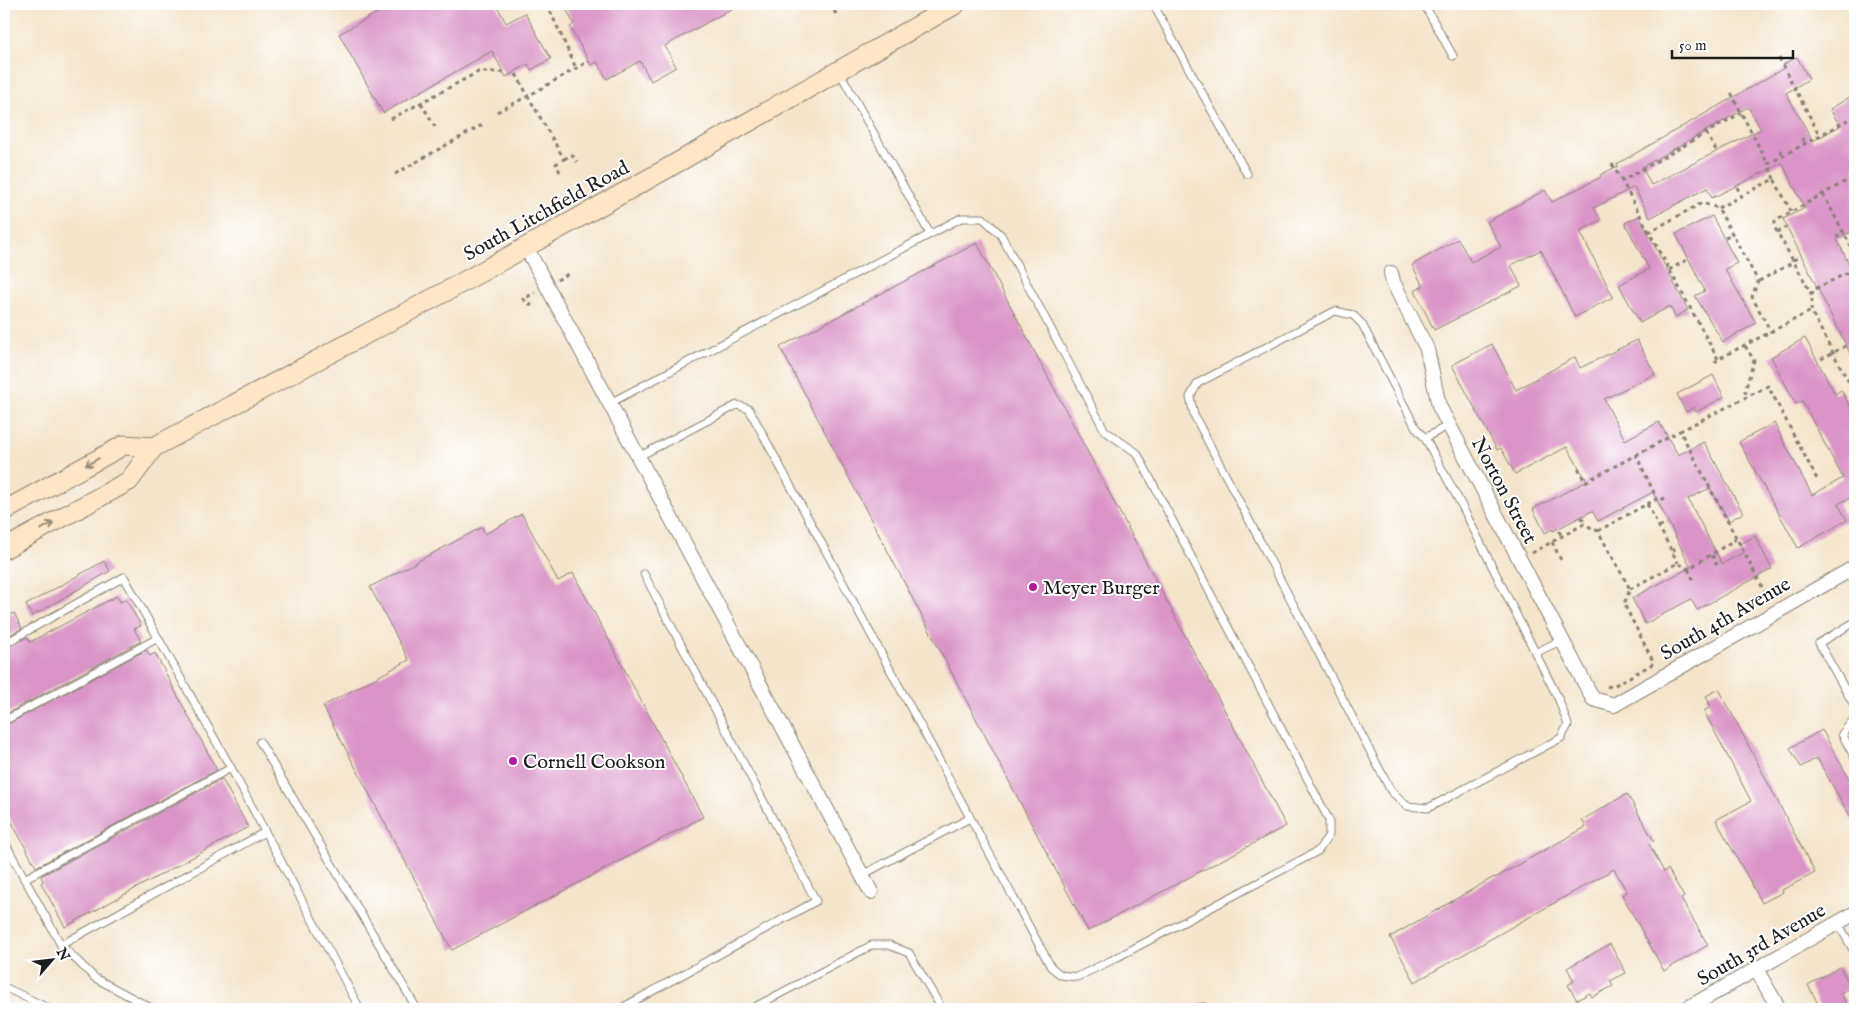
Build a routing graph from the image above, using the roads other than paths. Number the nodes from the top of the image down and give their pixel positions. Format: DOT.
graph roads {
  1 [pos="956,4"];
  2 [pos="1153,4"];
  3 [pos="1424,4"];
  4 [pos="1453,56"];
  5 [pos="839,70"];
  6 [pos="1247,174"];
  7 [pos="930,234"];
  8 [pos="526,247"];
  9 [pos="1392,273"];
  10 [pos="610,403"];
  11 [pos="1448,425"];
  12 [pos="1424,438"];
  13 [pos="124,445"];
  14 [pos="154,448"];
  15 [pos="638,457"];
  16 [pos="129,481"];
  17 [pos="4,511"];
  18 [pos="4,549"];
  19 [pos="1855,567"];
  20 [pos="644,574"];
  21 [pos="1855,622"];
  22 [pos="158,638"];
  23 [pos="1562,640"];
  24 [pos="4,644"];
  25 [pos="1535,653"];
  26 [pos="1614,705"];
  27 [pos="1855,707"];
  28 [pos="1855,718"];
  29 [pos="4,721"];
  30 [pos="260,742"];
  31 [pos="1855,758"];
  32 [pos="231,768"];
  33 [pos="970,818"];
  34 [pos="265,832"];
  35 [pos="4,842"];
  36 [pos="6,850"];
  37 [pos="862,875"];
  38 [pos="24,878"];
  39 [pos="871,892"];
  40 [pos="1855,913"];
  41 [pos="1838,923"];
  42 [pos="61,945"];
  43 [pos="1855,953"];
  44 [pos="1756,969"];
  45 [pos="4,987"];
  46 [pos="50,1009"];
  47 [pos="153,1009"];
  48 [pos="360,1009"];
  49 [pos="417,1009"];
  50 [pos="620,1009"];
  51 [pos="751,1009"];
  52 [pos="942,1009"];
  53 [pos="1190,1009"];
  54 [pos="1206,1009"];
  55 [pos="1686,1009"];
  56 [pos="1779,1009"];
  1 -- 5 [label="main road, South Litchfield Road"];
  2 -- 6 [label="lane"];
  3 -- 4 [label="lane"];
  5 -- 7 [label="lane"];
  5 -- 8 [label="main road, South Litchfield Road"];
  7 -- 10 [label="lane"];
  7 -- 33 [label="lane"];
  8 -- 10 [label="street"];
  8 -- 14 [label="main road, South Litchfield Road"];
  9 -- 11 [label="street, Norton Street"];
  10 -- 15 [label="street"];
  11 -- 12 [label="lane"];
  11 -- 23 [label="street, Norton Street"];
  12 -- 25 [label="lane"];
  12 -- 25 [label="lane"];
  13 -- 14 [label="main road"];
  13 -- 16 [label="main road"];
  13 -- 17 [label="main road, one-way"];
  14 -- 16 [label="main road, South Litchfield Road"];
  15 -- 33 [label="lane"];
  15 -- 37 [label="street"];
  18 -- 16 [label="main road, South Litchfield Road, one-way"];
  19 -- 26 [label="street, South 4th Avenue"];
  20 -- 50 [label="lane"];
  21 -- 27 [label="lane"];
  22 -- 24 [label="lane"];
  22 -- 29 [label="lane"];
  22 -- 32 [label="lane"];
  23 -- 25 [label="lane"];
  23 -- 26 [label="street, Norton Street"];
  28 -- 31 [label="lane"];
  30 -- 49 [label="lane"];
  32 -- 34 [label="lane"];
  32 -- 38 [label="lane"];
  33 -- 37 [label="lane"];
  34 -- 42 [label="lane"];
  34 -- 48 [label="lane"];
  35 -- 36 [label="lane"];
  36 -- 38 [label="lane"];
  37 -- 39 [label="street"];
  38 -- 42 [label="lane"];
  40 -- 41 [label="street, South 3rd Avenue"];
  41 -- 43 [label="lane"];
  41 -- 44 [label="street, South 3rd Avenue"];
  42 -- 47 [label="lane"];
  44 -- 55 [label="street, South 3rd Avenue"];
  44 -- 56 [label="street"];
  45 -- 46 [label="lane"];
  51 -- 52 [label="lane"];
  53 -- 54 [label="lane"];
}
